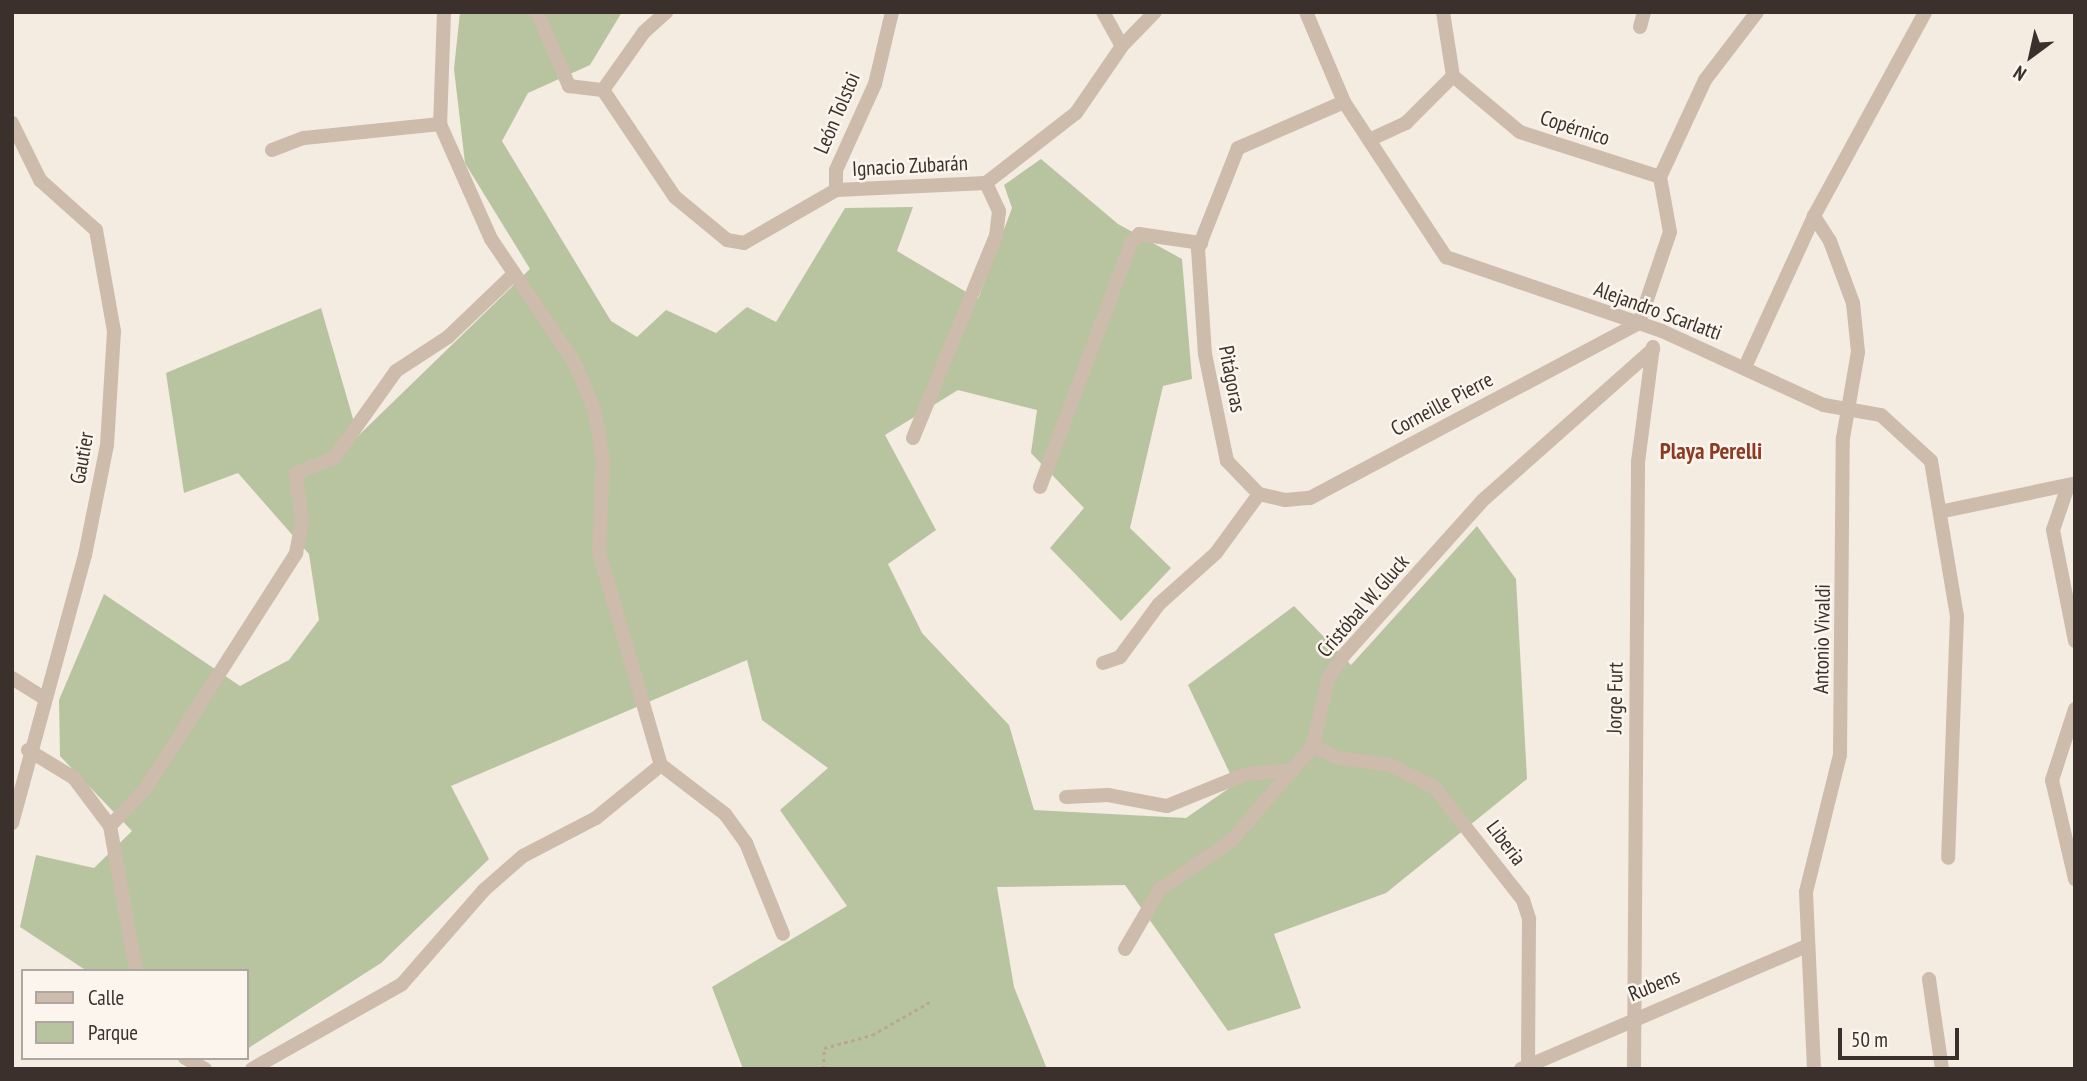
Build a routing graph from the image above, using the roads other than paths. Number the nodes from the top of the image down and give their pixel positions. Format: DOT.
graph roads {
  1 [pos="444,12"];
  2 [pos="537,12"];
  3 [pos="666,12"];
  4 [pos="892,12"];
  5 [pos="1103,12"];
  6 [pos="1155,12"];
  7 [pos="1306,12"];
  8 [pos="1443,12"];
  9 [pos="1644,12"];
  10 [pos="1756,12"];
  11 [pos="1925,12"];
  12 [pos="1640,27"];
  13 [pos="1122,46"];
  14 [pos="1452,76"];
  15 [pos="603,89"];
  16 [pos="1344,102"];
  17 [pos="12,123"];
  18 [pos="440,124"];
  19 [pos="1369,140"];
  20 [pos="272,150"];
  21 [pos="1660,177"];
  22 [pos="986,183"];
  23 [pos="835,190"];
  24 [pos="1814,216"];
  25 [pos="1201,243"];
  26 [pos="514,274"];
  27 [pos="1639,323"];
  28 [pos="1662,331"];
  29 [pos="1653,349"];
  30 [pos="1745,368"];
  31 [pos="1844,410"];
  32 [pos="913,438"];
  33 [pos="2071,485"];
  34 [pos="1040,486"];
  35 [pos="1259,494"];
  36 [pos="1944,511"];
  37 [pos="2074,637"];
  38 [pos="1103,663"];
  39 [pos="12,678"];
  40 [pos="43,697"];
  41 [pos="2075,709"];
  42 [pos="1313,746"];
  43 [pos="28,750"];
  44 [pos="661,765"];
  45 [pos="1293,770"];
  46 [pos="1066,797"];
  47 [pos="12,823"];
  48 [pos="110,826"];
  49 [pos="1948,858"];
  50 [pos="2075,879"];
  51 [pos="783,934"];
  52 [pos="1806,946"];
  53 [pos="1125,949"];
  54 [pos="136,969"];
  55 [pos="1929,979"];
  56 [pos="1632,1016"];
  57 [pos="189,1060"];
  58 [pos="1525,1065"];
  59 [pos="205,1069"];
  60 [pos="253,1069"];
  61 [pos="1634,1069"];
  62 [pos="1814,1069"];
  63 [pos="1942,1069"];
  1 -- 18 [label="street"];
  2 -- 15 [label="street"];
  3 -- 15 [label="street"];
  4 -- 23 [label="street, León Tolstoi"];
  5 -- 13 [label="street"];
  6 -- 13 [label="street, Ignacio Zubarán"];
  7 -- 16 [label="street, Alejandro Scarlatti"];
  8 -- 14 [label="street"];
  9 -- 12 [label="street"];
  10 -- 21 [label="street"];
  11 -- 24 [label="street"];
  13 -- 22 [label="street, Ignacio Zubarán"];
  14 -- 19 [label="street"];
  14 -- 21 [label="street, Copérnico"];
  15 -- 23 [label="street, Ignacio Zubarán"];
  16 -- 19 [label="street, Alejandro Scarlatti"];
  16 -- 25 [label="street, Pitágoras"];
  17 -- 40 [label="street, Gautier"];
  18 -- 20 [label="street"];
  18 -- 26 [label="street"];
  19 -- 27 [label="street, Alejandro Scarlatti"];
  21 -- 27 [label="street"];
  22 -- 23 [label="street, Ignacio Zubarán"];
  22 -- 32 [label="street"];
  24 -- 30 [label="street"];
  24 -- 31 [label="street, Antonio Vivaldi"];
  25 -- 34 [label="street"];
  25 -- 35 [label="street, Pitágoras"];
  26 -- 44 [label="street"];
  26 -- 48 [label="street"];
  27 -- 28 [label="street, Alejandro Scarlatti"];
  27 -- 35 [label="street, Corneille Pierre"];
  28 -- 29 [label="street, Jorge Furt"];
  28 -- 30 [label="street, Alejandro Scarlatti"];
  29 -- 42 [label="street, Cristóbal W. Gluck"];
  29 -- 56 [label="street, Jorge Furt"];
  30 -- 31 [label="street, Alejandro Scarlatti"];
  31 -- 36 [label="street, Alejandro Scarlatti"];
  31 -- 52 [label="street, Antonio Vivaldi"];
  33 -- 36 [label="street"];
  33 -- 37 [label="street"];
  35 -- 38 [label="street"];
  36 -- 49 [label="street, Alejandro Scarlatti"];
  39 -- 40 [label="street"];
  40 -- 43 [label="street, Gautier"];
  41 -- 50 [label="street"];
  42 -- 45 [label="street, Cristóbal W. Gluck"];
  42 -- 58 [label="street, Liberia"];
  43 -- 47 [label="street, Gautier"];
  43 -- 48 [label="street"];
  44 -- 51 [label="street"];
  44 -- 60 [label="street"];
  45 -- 46 [label="street"];
  45 -- 53 [label="street, Cristóbal W. Gluck"];
  48 -- 54 [label="street"];
  52 -- 56 [label="street, Rubens"];
  52 -- 62 [label="street, Antonio Vivaldi"];
  55 -- 63 [label="street"];
  56 -- 58 [label="street, Rubens"];
  56 -- 61 [label="street, Jorge Furt"];
  57 -- 59 [label="street"];
}
